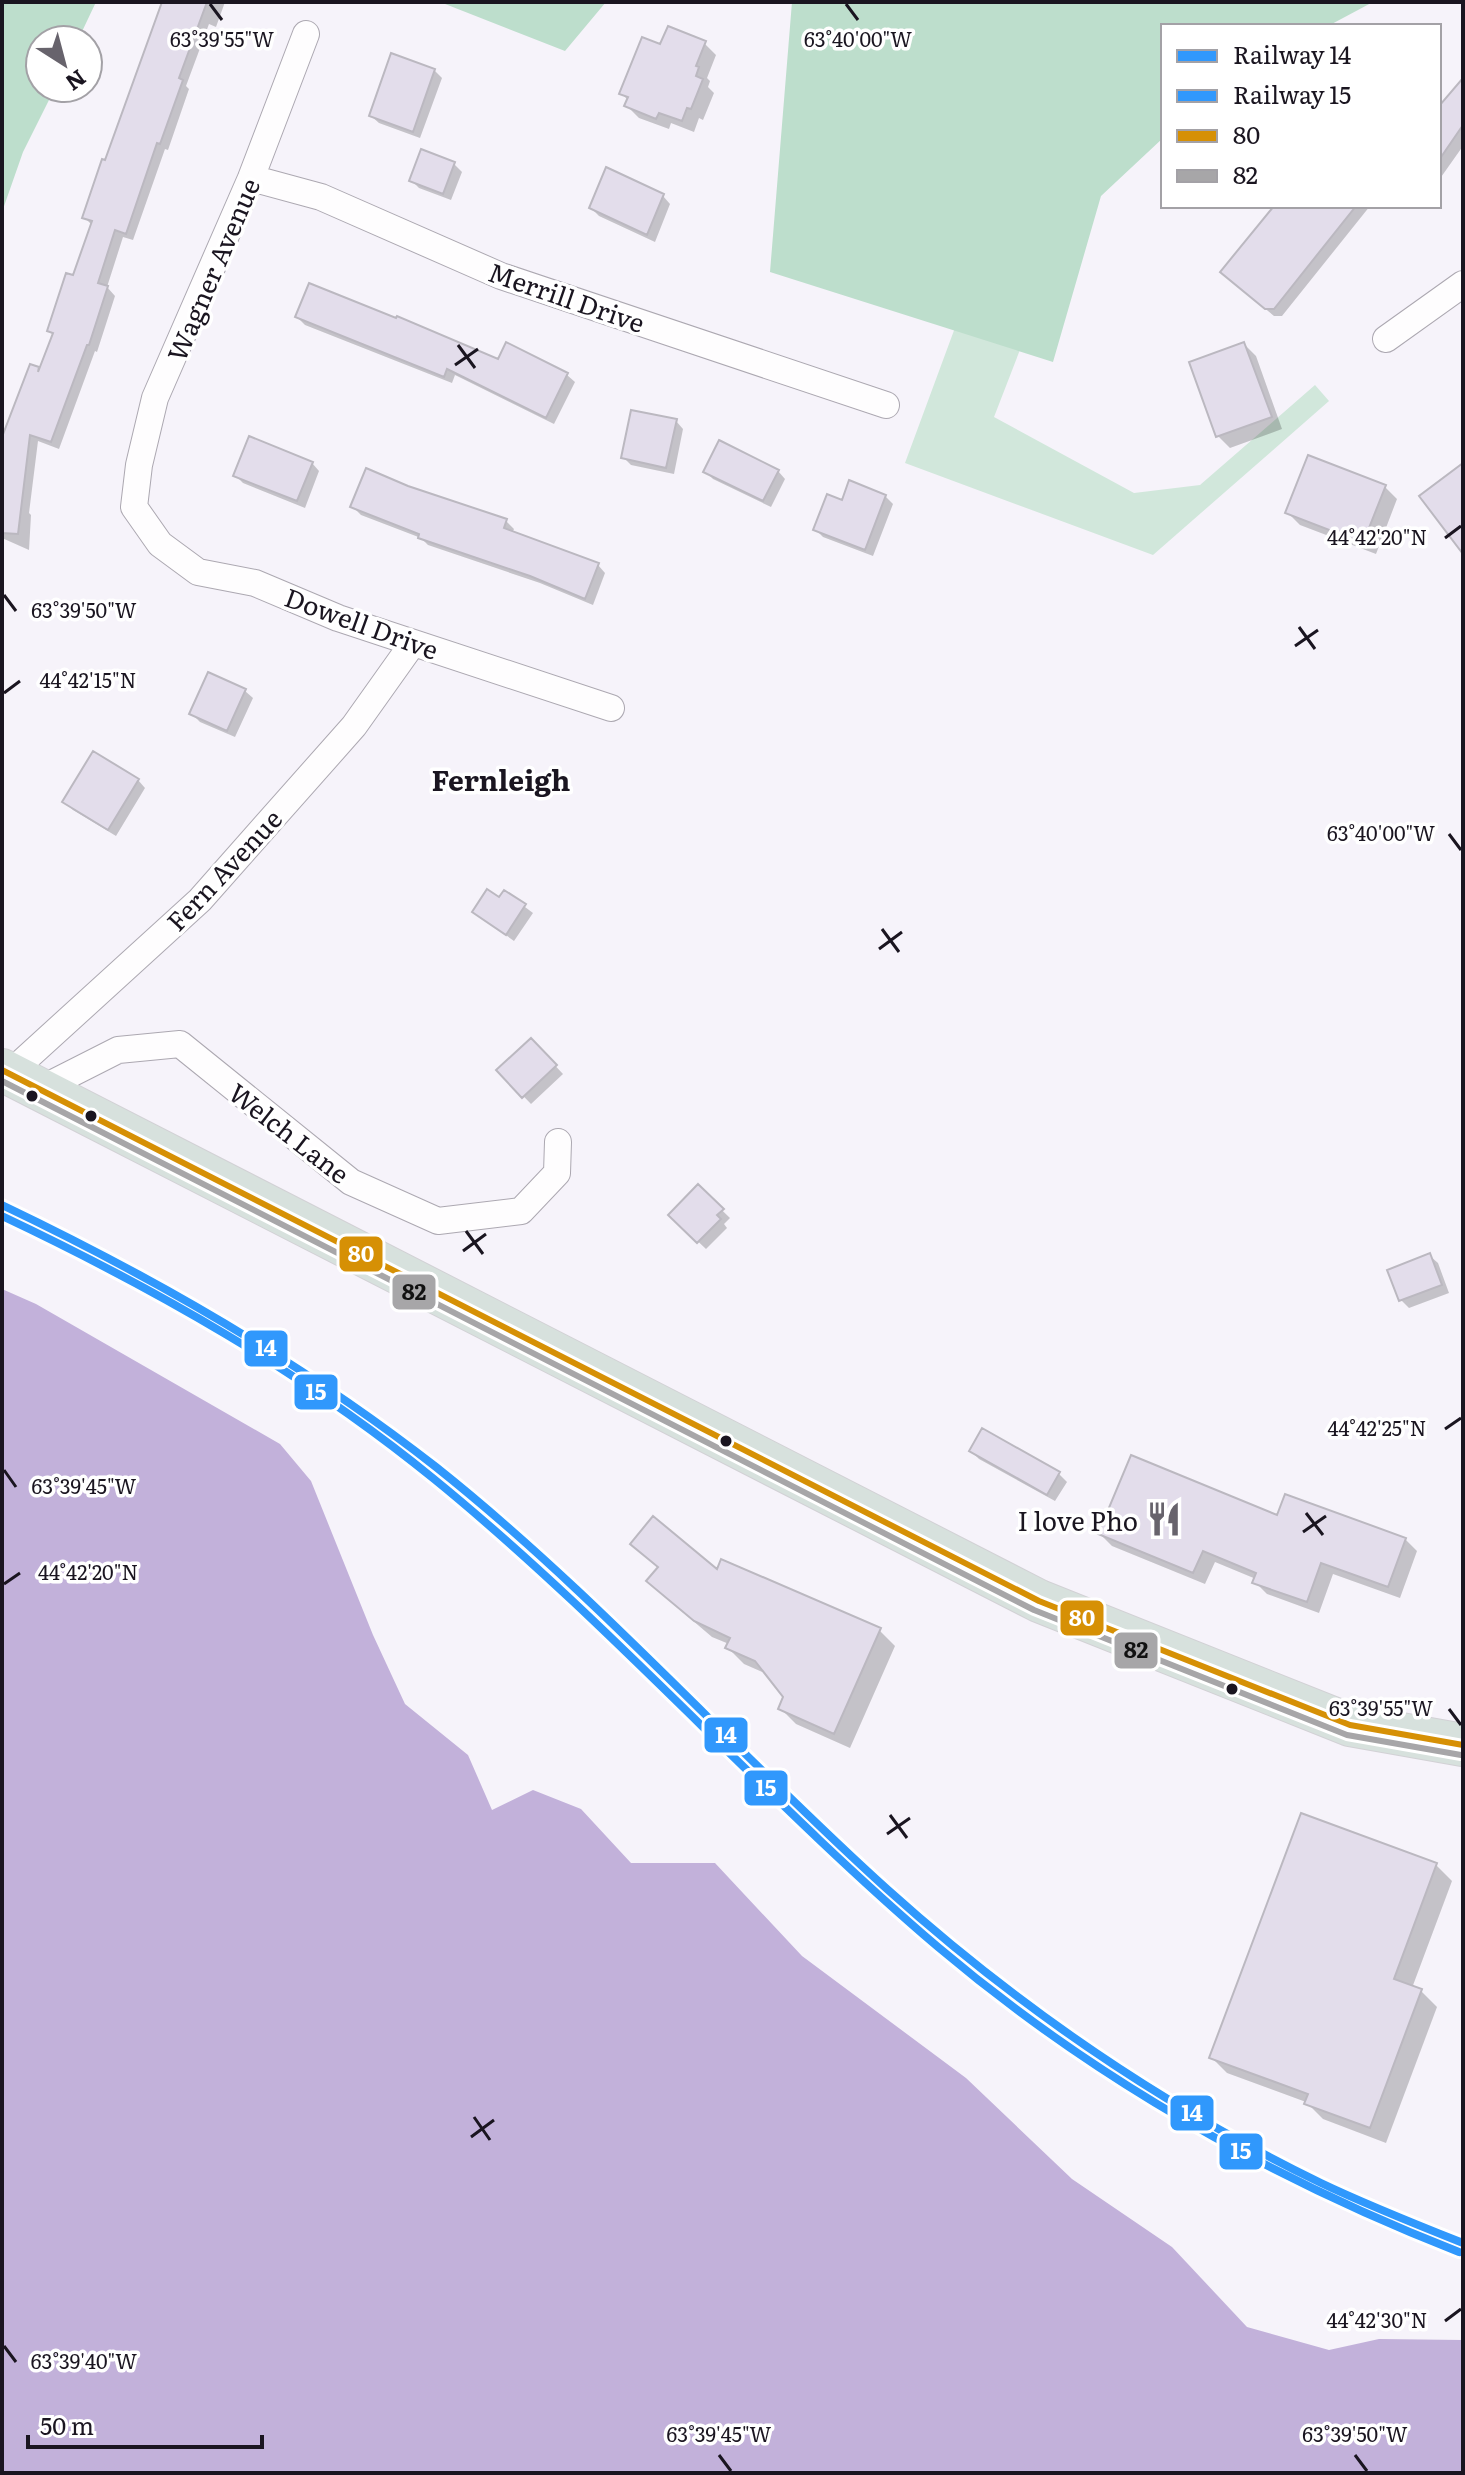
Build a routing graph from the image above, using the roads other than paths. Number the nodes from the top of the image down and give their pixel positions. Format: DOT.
graph roads {
  1 [pos="306,34"];
  2 [pos="251,178"];
  3 [pos="1463,284"];
  4 [pos="1386,339"];
  5 [pos="886,405"];
  6 [pos="134,507"];
  7 [pos="413,643"];
  8 [pos="611,708"];
  9 [pos="16,1078"];
  10 [pos="558,1142"];
  11 [pos="1463,1745"];
  1 -- 2 [label="street, Wagner Avenue"];
  2 -- 5 [label="street, Merrill Drive"];
  2 -- 6 [label="street, Wagner Avenue"];
  3 -- 4 [label="street"];
  6 -- 7 [label="street, Dowell Drive"];
  7 -- 8 [label="street, Dowell Drive"];
  7 -- 9 [label="street, Fern Avenue"];
  9 -- 10 [label="street, Welch Lane"];
  9 -- 11 [label="main road"];
}
